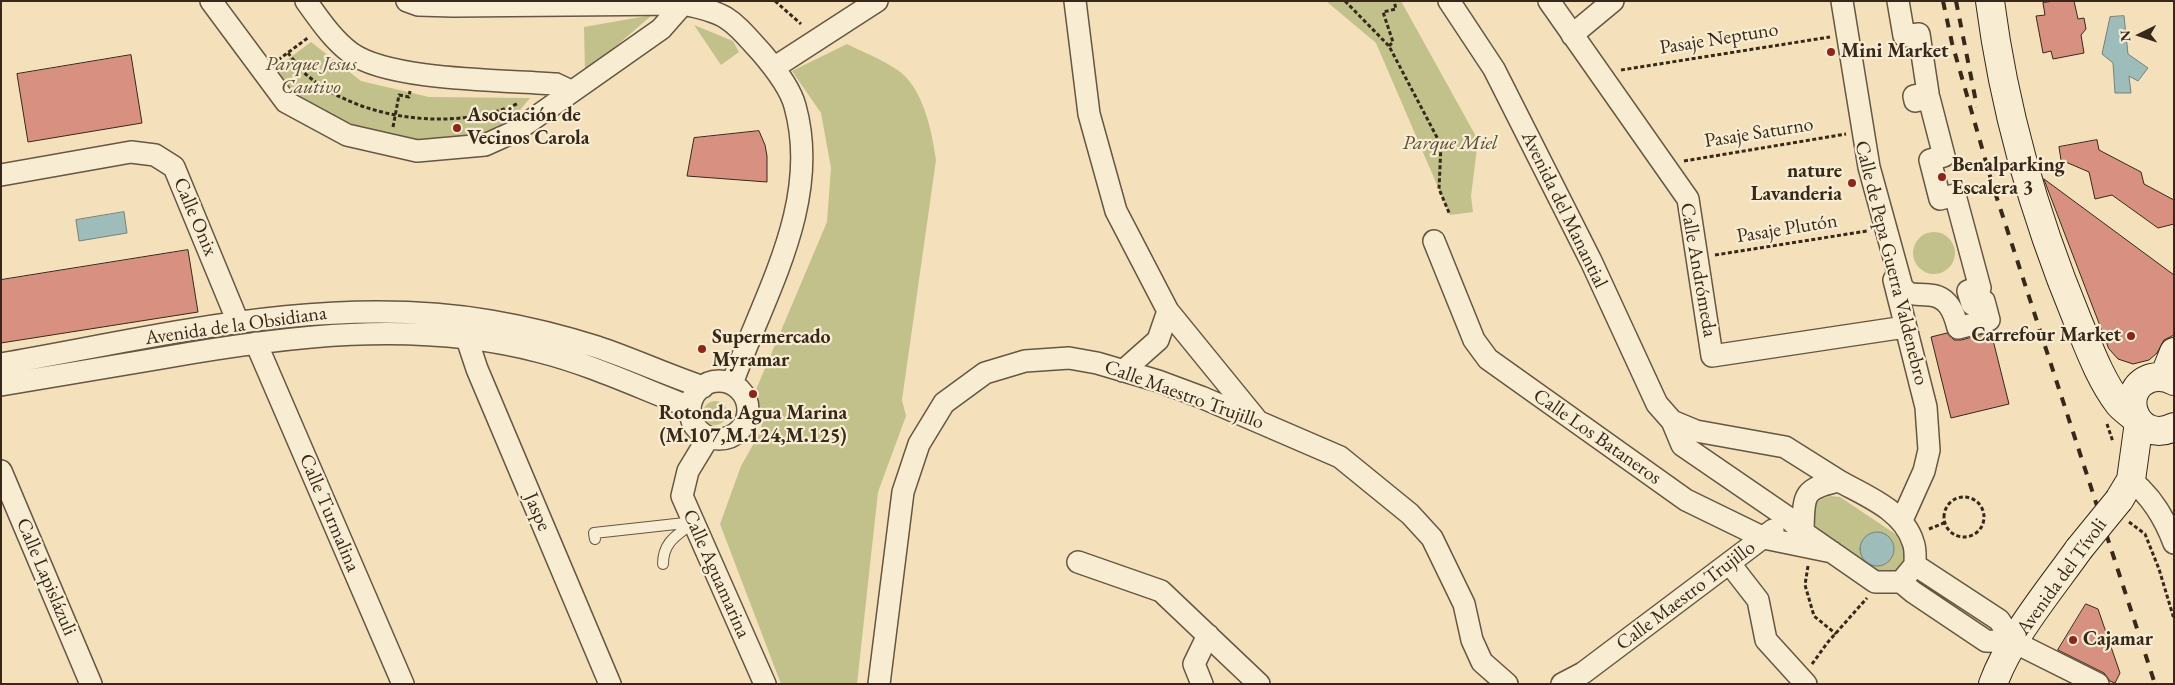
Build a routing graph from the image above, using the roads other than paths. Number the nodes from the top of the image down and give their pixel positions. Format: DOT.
graph roads {
  1 [pos="211,1"];
  2 [pos="306,1"];
  3 [pos="407,1"];
  4 [pos="877,1"];
  5 [pos="1075,1"];
  6 [pos="1449,1"];
  7 [pos="1550,1"];
  8 [pos="1613,1"];
  9 [pos="1837,1"];
  10 [pos="1842,1"];
  11 [pos="1898,1"];
  12 [pos="1990,1"];
  13 [pos="683,4"];
  14 [pos="1572,35"];
  15 [pos="775,68"];
  16 [pos="571,91"];
  17 [pos="1,175"];
  18 [pos="1434,241"];
  19 [pos="1168,311"];
  20 [pos="238,322"];
  21 [pos="1905,327"];
  22 [pos="467,339"];
  23 [pos="256,343"];
  24 [pos="2174,352"];
  25 [pos="1,364"];
  26 [pos="2096,365"];
  27 [pos="1123,371"];
  28 [pos="2159,381"];
  29 [pos="732,384"];
  30 [pos="1,385"];
  31 [pos="703,386"];
  32 [pos="690,407"];
  33 [pos="1257,421"];
  34 [pos="1672,421"];
  35 [pos="2152,425"];
  36 [pos="708,438"];
  37 [pos="1,471"];
  38 [pos="1840,481"];
  39 [pos="2126,493"];
  40 [pos="1804,500"];
  41 [pos="1787,517"];
  42 [pos="1902,520"];
  43 [pos="694,522"];
  44 [pos="1803,532"];
  45 [pos="1764,538"];
  46 [pos="595,539"];
  47 [pos="2174,543"];
  48 [pos="1832,552"];
  49 [pos="1078,562"];
  50 [pos="663,564"];
  51 [pos="1730,564"];
  52 [pos="1916,565"];
  53 [pos="1901,582"];
  54 [pos="1208,635"];
  55 [pos="2014,642"];
  56 [pos="1804,681"];
  57 [pos="91,684"];
  58 [pos="403,684"];
  59 [pos="610,684"];
  60 [pos="765,684"];
  61 [pos="878,684"];
  62 [pos="1202,684"];
  63 [pos="1259,684"];
  64 [pos="1507,684"];
  65 [pos="1562,684"];
  66 [pos="1993,684"];
  67 [pos="2098,684"];
  1 -- 16 [label="street"];
  2 -- 16 [label="street"];
  3 -- 13 [label="street"];
  4 -- 15 [label="street"];
  5 -- 19 [label="street"];
  6 -- 34 [label="street, Avenida del Manantial"];
  7 -- 14 [label="street, Calle Andrómeda"];
  8 -- 14 [label="street"];
  9 -- 21 [label="street, Calle de Pepa Guerra Valdenebro"];
  10 -- 11 [label="street"];
  12 -- 26 [label="main road"];
  13 -- 15 [label="street"];
  13 -- 16 [label="street"];
  14 -- 21 [label="street, Calle Andrómeda"];
  15 -- 29 [label="street"];
  17 -- 20 [label="street, Calle Onix"];
  18 -- 45 [label="street, Calle Los Bataneros"];
  19 -- 27 [label="street"];
  19 -- 33 [label="street"];
  20 -- 25 [label="street, Avenida de la Obsidiana"];
  20 -- 31 [label="street, Avenida de la Obsidiana"];
  21 -- 42 [label="street, Calle de Pepa Guerra Valdenebro"];
  22 -- 23 [label="street, Avenida de la Obsidiana"];
  22 -- 32 [label="street, Avenida de la Obsidiana"];
  22 -- 59 [label="street, Jaspe"];
  23 -- 30 [label="street, Avenida de la Obsidiana"];
  23 -- 58 [label="street, Calle Turmalina"];
  24 -- 28 [label="main road"];
  26 -- 28 [label="main road"];
  26 -- 35 [label="main road"];
  27 -- 33 [label="street, Calle Maestro Trujillo"];
  27 -- 61 [label="street, Calle Maestro Trujillo"];
  28 -- 35 [label="main road"];
  29 -- 31 [label="street"];
  29 -- 36 [label="street"];
  31 -- 32 [label="street"];
  32 -- 36 [label="street"];
  33 -- 64 [label="street, Calle Maestro Trujillo"];
  34 -- 38 [label="street, Avenida del Manantial"];
  34 -- 41 [label="street, Avenida del Manantial"];
  35 -- 39 [label="main road"];
  36 -- 43 [label="street, Calle Aguamarina"];
  37 -- 57 [label="street, Calle Lapislázuli"];
  38 -- 40 [label="street"];
  38 -- 42 [label="street, Avenida del Manantial"];
  39 -- 47 [label="street"];
  39 -- 55 [label="main road, Avenida del Tívoli, bridge"];
  40 -- 41 [label="street, Calle Maestro Trujillo"];
  40 -- 44 [label="street"];
  41 -- 44 [label="street, Avenida del Manantial"];
  41 -- 45 [label="street, Calle Maestro Trujillo"];
  42 -- 52 [label="street, Avenida del Manantial"];
  43 -- 46 [label="lane"];
  43 -- 50 [label="lane"];
  43 -- 60 [label="street, Calle Aguamarina"];
  44 -- 48 [label="street, Avenida del Manantial"];
  45 -- 48 [label="street, Calle Los Bataneros"];
  45 -- 51 [label="street, Calle Maestro Trujillo"];
  48 -- 53 [label="street, Avenida del Manantial"];
  49 -- 54 [label="street"];
  51 -- 56 [label="street"];
  51 -- 65 [label="street, Calle Maestro Trujillo"];
  52 -- 53 [label="street"];
  52 -- 55 [label="street"];
  53 -- 55 [label="street"];
  54 -- 62 [label="street"];
  54 -- 63 [label="street"];
  55 -- 66 [label="main road, Avenida del Tívoli"];
  55 -- 67 [label="street"];
}
